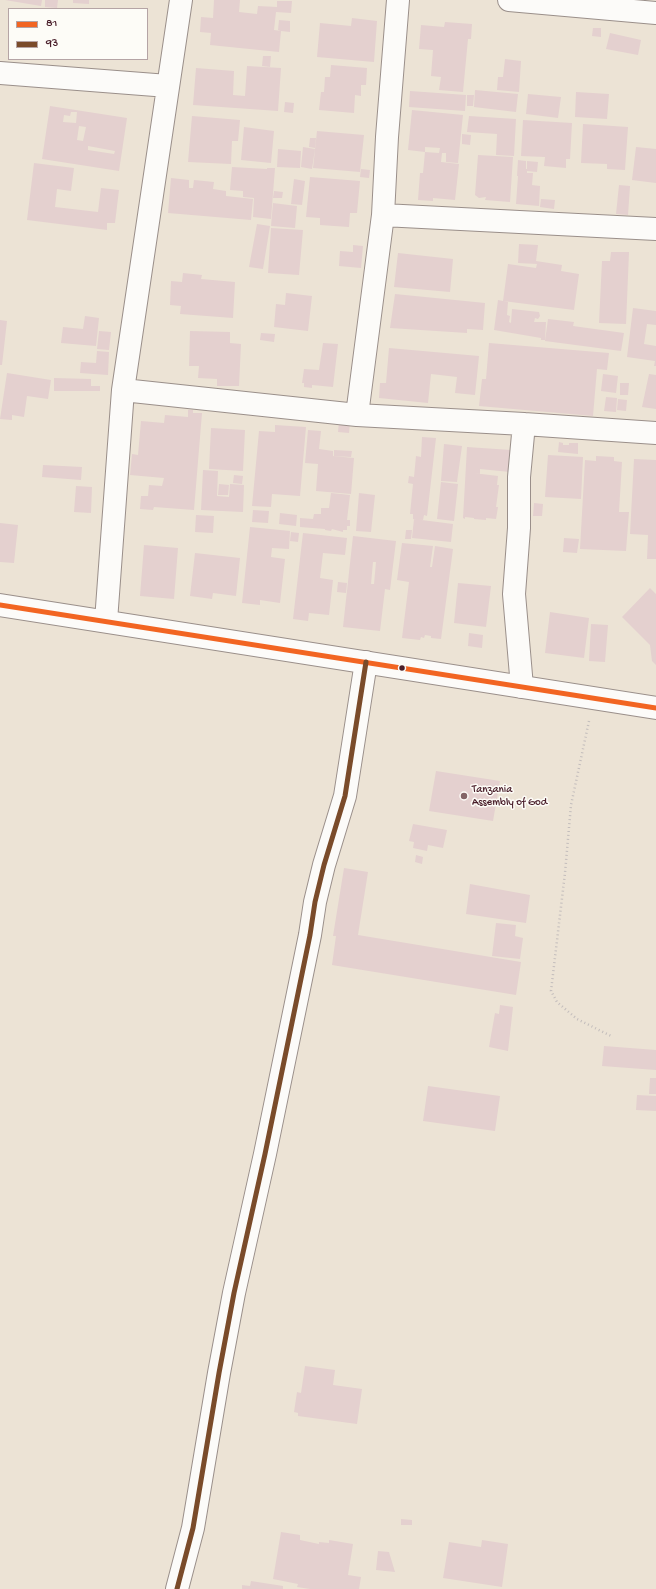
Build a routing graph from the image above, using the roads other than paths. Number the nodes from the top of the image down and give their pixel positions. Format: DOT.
graph roads {
  1 [pos="181,0"];
  2 [pos="398,0"];
  3 [pos="509,0"];
  4 [pos="569,2"];
  5 [pos="656,13"];
  6 [pos="0,73"];
  7 [pos="168,86"];
  8 [pos="383,214"];
  9 [pos="656,229"];
  10 [pos="123,390"];
  11 [pos="357,415"];
  12 [pos="524,424"];
  13 [pos="656,433"];
  14 [pos="0,605"];
  15 [pos="106,621"];
  16 [pos="366,662"];
  17 [pos="522,687"];
  18 [pos="656,708"];
  19 [pos="177,1589"];
  1 -- 7 [label="street"];
  2 -- 8 [label="street"];
  3 -- 4 [label="street"];
  4 -- 5 [label="street"];
  6 -- 7 [label="street"];
  7 -- 10 [label="street"];
  8 -- 9 [label="street"];
  8 -- 11 [label="street"];
  10 -- 11 [label="street"];
  10 -- 15 [label="street"];
  11 -- 12 [label="street"];
  12 -- 13 [label="street"];
  12 -- 17 [label="street"];
  14 -- 15 [label="street"];
  15 -- 16 [label="street"];
  16 -- 17 [label="street"];
  16 -- 19 [label="street"];
  17 -- 18 [label="street"];
}
